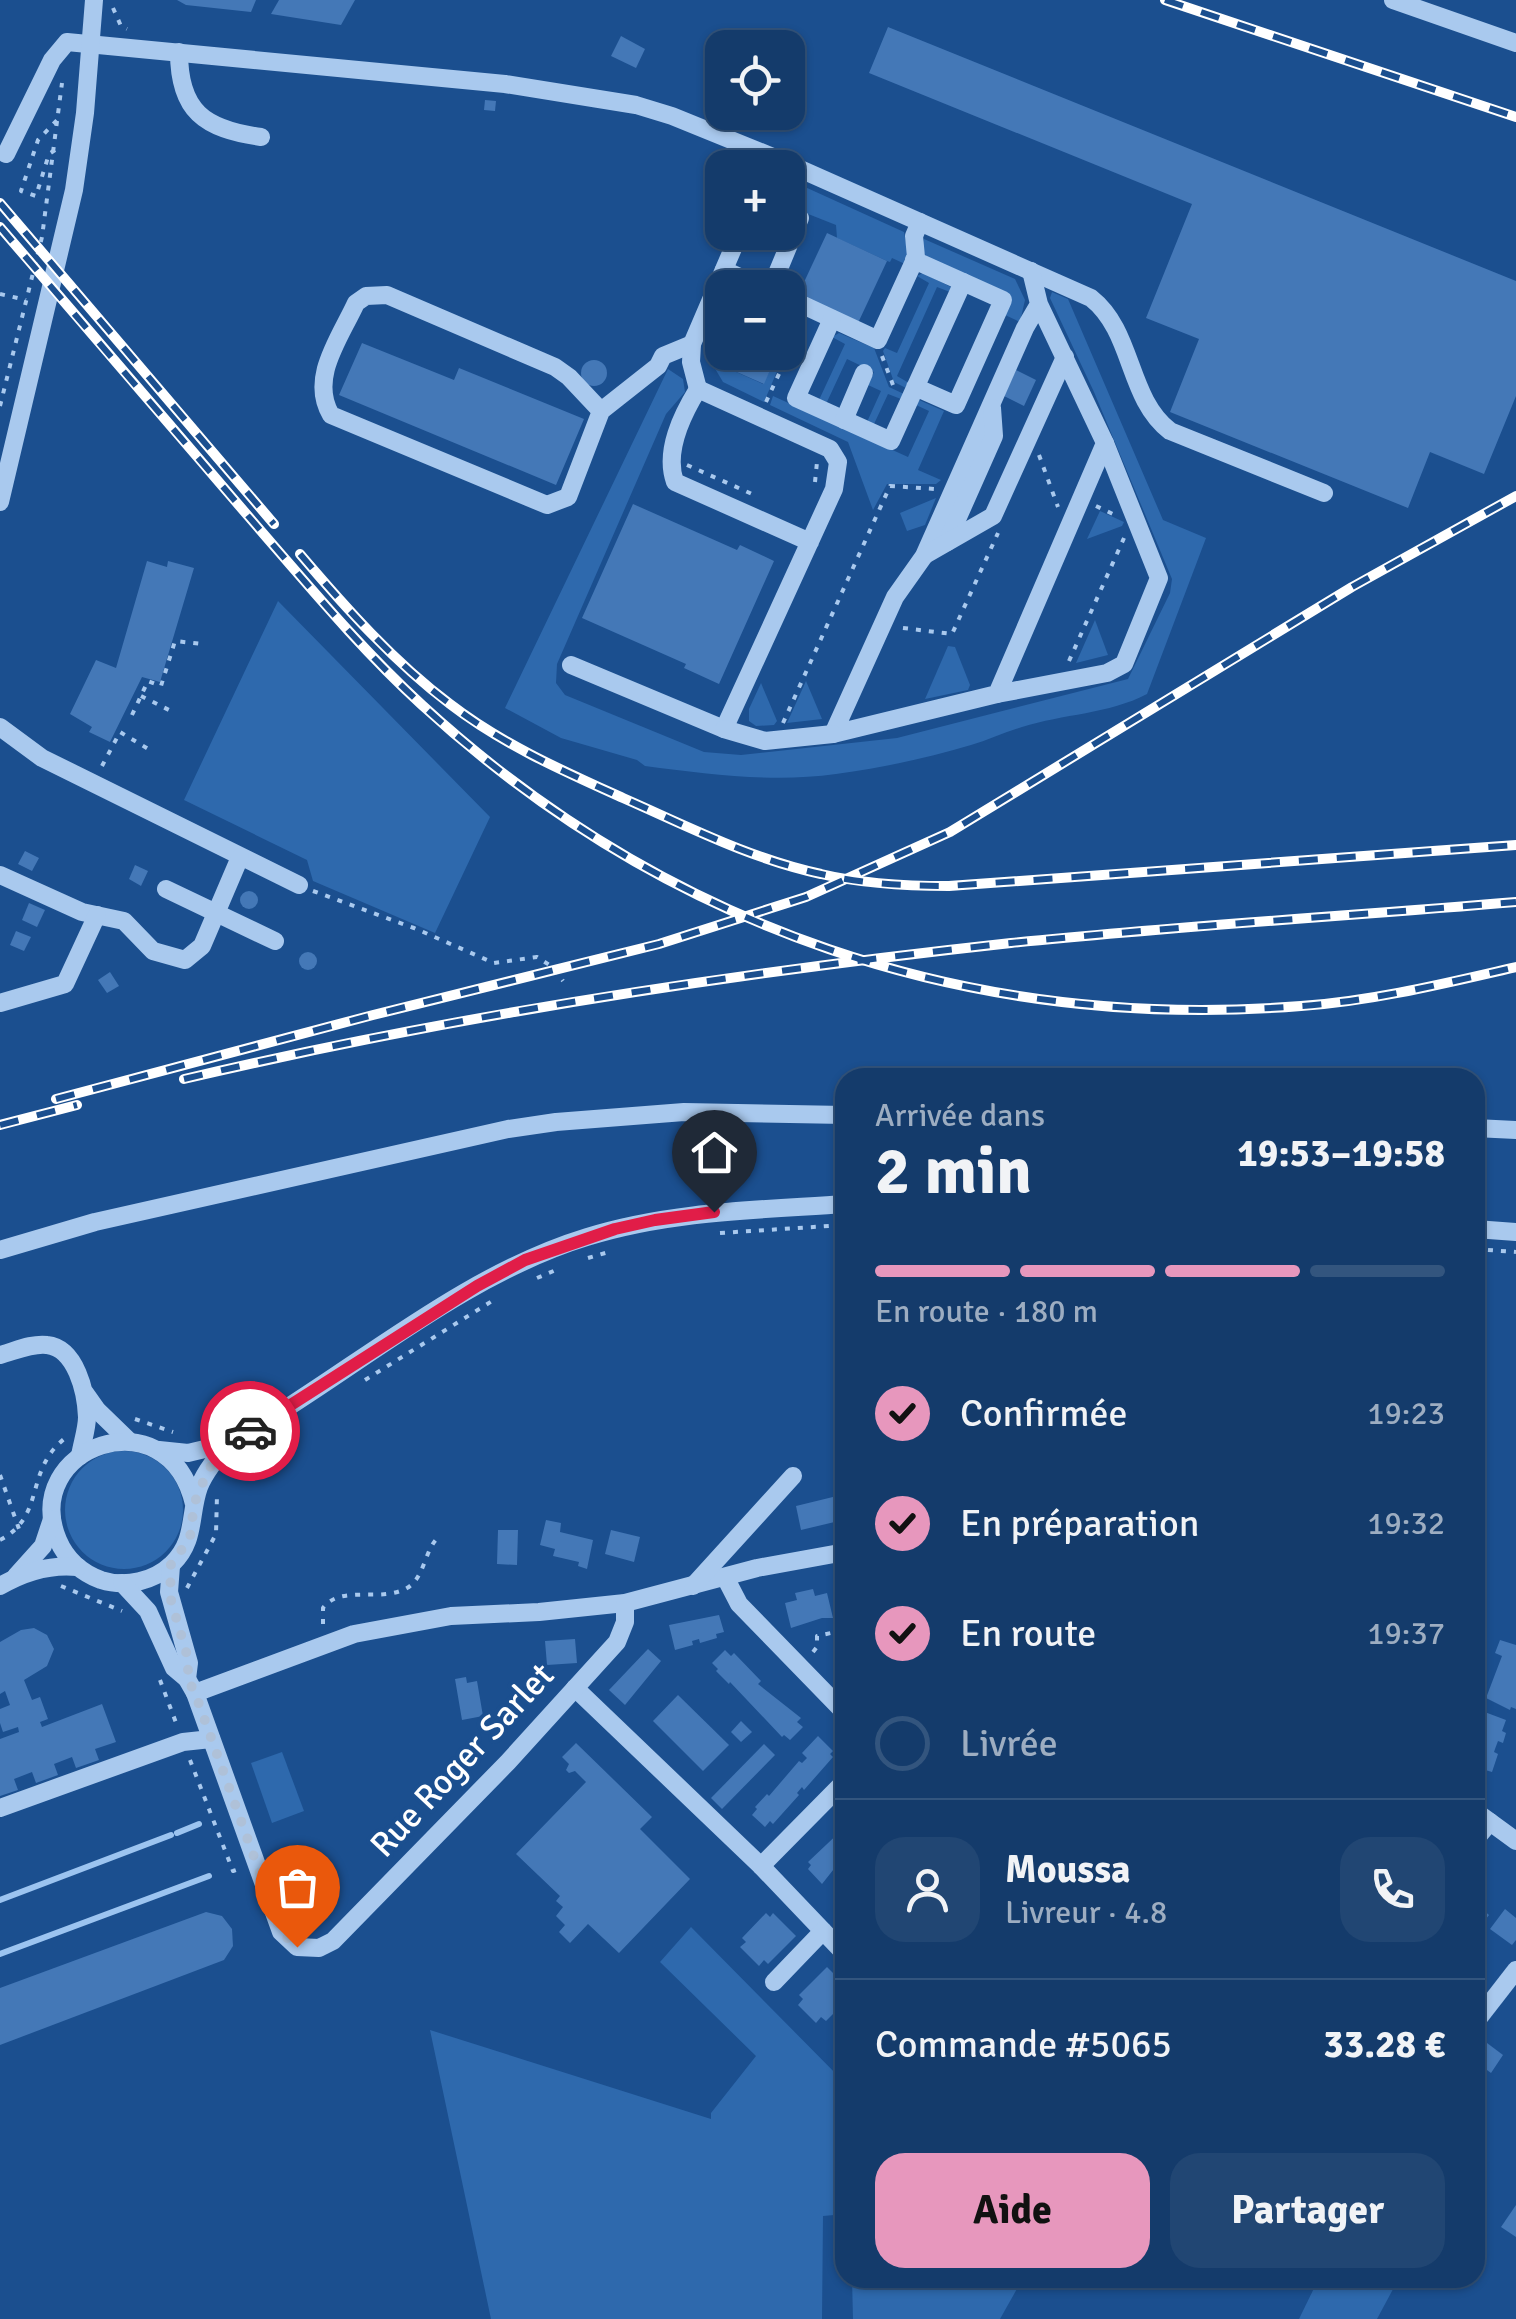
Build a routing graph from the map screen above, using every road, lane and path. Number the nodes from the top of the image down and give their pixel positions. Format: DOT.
graph roads {
  1 [pos="94,0"];
  2 [pos="1393,0"];
  3 [pos="89,43"];
  4 [pos="1516,43"];
  5 [pos="180,52"];
  6 [pos="58,119"];
  7 [pos="57,126"];
  8 [pos="260,137"];
  9 [pos="55,150"];
  10 [pos="745,150"];
  11 [pos="6,154"];
  12 [pos="805,176"];
  13 [pos="920,222"];
  14 [pos="732,250"];
  15 [pos="914,260"];
  16 [pos="724,270"];
  17 [pos="1031,271"];
  18 [pos="963,282"];
  19 [pos="0,294"];
  20 [pos="26,300"];
  21 [pos="1039,304"];
  22 [pos="805,306"];
  23 [pos="705,314"];
  24 [pos="832,319"];
  25 [pos="692,344"];
  26 [pos="1065,357"];
  27 [pos="864,374"];
  28 [pos="916,387"];
  29 [pos="698,389"];
  30 [pos="992,402"];
  31 [pos="0,406"];
  32 [pos="601,411"];
  33 [pos="844,420"];
  34 [pos="1105,443"];
  35 [pos="1324,493"];
  36 [pos="0,502"];
  37 [pos="810,542"];
  38 [pos="947,542"];
  39 [pos="924,556"];
  40 [pos="202,644"];
  41 [pos="571,665"];
  42 [pos="997,694"];
  43 [pos="141,696"];
  44 [pos="171,711"];
  45 [pos="132,715"];
  46 [pos="0,727"];
  47 [pos="724,730"];
  48 [pos="833,734"];
  49 [pos="150,750"];
  50 [pos="92,783"];
  51 [pos="240,857"];
  52 [pos="0,875"];
  53 [pos="300,885"];
  54 [pos="166,889"];
  55 [pos="218,911"];
  56 [pos="97,915"];
  57 [pos="275,941"];
  58 [pos="563,981"];
  59 [pos="0,1003"];
  60 [pos="835,1115"];
  61 [pos="1485,1128"];
  62 [pos="1516,1130"];
  63 [pos="835,1205"];
  64 [pos="835,1226"];
  65 [pos="1485,1230"];
  66 [pos="1516,1232"];
  67 [pos="713,1233"];
  68 [pos="618,1249"];
  69 [pos="0,1250"];
  70 [pos="1485,1250"];
  71 [pos="1516,1252"];
  72 [pos="587,1258"];
  73 [pos="557,1269"];
  74 [pos="528,1282"];
  75 [pos="500,1296"];
  76 [pos="0,1355"];
  77 [pos="359,1384"];
  78 [pos="82,1388"];
  79 [pos="126,1419"];
  80 [pos="178,1434"];
  81 [pos="128,1442"];
  82 [pos="230,1443"];
  83 [pos="158,1450"];
  84 [pos="80,1456"];
  85 [pos="0,1475"];
  86 [pos="793,1476"];
  87 [pos="217,1486"];
  88 [pos="194,1504"];
  89 [pos="52,1519"];
  90 [pos="19,1529"];
  91 [pos="441,1535"];
  92 [pos="835,1554"];
  93 [pos="170,1566"];
  94 [pos="78,1567"];
  95 [pos="725,1577"];
  96 [pos="8,1581"];
  97 [pos="122,1583"];
  98 [pos="56,1585"];
  99 [pos="692,1586"];
  100 [pos="171,1600"];
  101 [pos="625,1603"];
  102 [pos="148,1611"];
  103 [pos="835,1632"];
  104 [pos="330,1643"];
  105 [pos="799,1666"];
  106 [pos="191,1686"];
  107 [pos="575,1688"];
  108 [pos="835,1703"];
  109 [pos="211,1739"];
  110 [pos="835,1790"];
  111 [pos="0,1808"];
  112 [pos="1485,1818"];
  113 [pos="1515,1837"];
  114 [pos="760,1866"];
  115 [pos="823,1931"];
  116 [pos="835,1944"];
  117 [pos="1516,1970"];
  118 [pos="774,1982"];
  119 [pos="1485,2010"];
  1 -- 3 [label="street"];
  2 -- 4 [label="street"];
  3 -- 5 [label="street"];
  3 -- 11 [label="street"];
  3 -- 36 [label="street"];
  5 -- 8 [label="street"];
  5 -- 10 [label="street"];
  6 -- 9 [label="path"];
  7 -- 9 [label="path"];
  9 -- 20 [label="path"];
  12 -- 13 [label="street"];
  13 -- 15 [label="street"];
  13 -- 17 [label="street"];
  14 -- 16 [label="street"];
  15 -- 18 [label="street"];
  15 -- 24 [label="street"];
  17 -- 21 [label="street"];
  17 -- 35 [label="street"];
  18 -- 28 [label="street"];
  18 -- 28 [label="street"];
  19 -- 20 [label="path"];
  20 -- 31 [label="path"];
  21 -- 26 [label="street"];
  21 -- 30 [label="street"];
  22 -- 24 [label="street"];
  23 -- 25 [label="street"];
  24 -- 33 [label="street"];
  25 -- 29 [label="street"];
  25 -- 32 [label="street"];
  26 -- 34 [label="street"];
  26 -- 38 [label="street"];
  27 -- 33 [label="street"];
  28 -- 33 [label="street"];
  29 -- 37 [label="street"];
  29 -- 37 [label="street"];
  30 -- 38 [label="street"];
  30 -- 39 [label="street"];
  32 -- 32 [label="street"];
  34 -- 42 [label="street"];
  34 -- 42 [label="street"];
  37 -- 47 [label="street"];
  38 -- 39 [label="street"];
  39 -- 48 [label="street"];
  40 -- 43 [label="path"];
  41 -- 47 [label="street"];
  42 -- 48 [label="street"];
  43 -- 44 [label="path"];
  43 -- 45 [label="path"];
  46 -- 50 [label="street"];
  47 -- 48 [label="street"];
  49 -- 50 [label="path"];
  50 -- 51 [label="street"];
  51 -- 53 [label="street"];
  51 -- 55 [label="street"];
  52 -- 56 [label="street"];
  53 -- 58 [label="path"];
  54 -- 55 [label="street"];
  55 -- 56 [label="street"];
  55 -- 57 [label="street"];
  56 -- 59 [label="street"];
  60 -- 69 [label="street"];
  61 -- 62 [label="street"];
  63 -- 82 [label="street"];
  64 -- 67 [label="path"];
  65 -- 66 [label="street"];
  68 -- 72 [label="path"];
  70 -- 71 [label="path"];
  73 -- 74 [label="path"];
  75 -- 77 [label="path"];
  76 -- 78 [label="street"];
  78 -- 81 [label="street"];
  78 -- 84 [label="street"];
  79 -- 80 [label="path"];
  81 -- 83 [label="street"];
  81 -- 84 [label="street"];
  82 -- 83 [label="street"];
  82 -- 88 [label="street"];
  83 -- 88 [label="street"];
  84 -- 89 [label="street"];
  85 -- 90 [label="path"];
  86 -- 99 [label="street"];
  87 -- 100 [label="path"];
  88 -- 93 [label="street"];
  89 -- 94 [label="street"];
  89 -- 96 [label="street"];
  91 -- 104 [label="path"];
  92 -- 95 [label="street"];
  93 -- 97 [label="street"];
  93 -- 100 [label="street"];
  94 -- 96 [label="street"];
  94 -- 97 [label="street"];
  95 -- 99 [label="street"];
  95 -- 105 [label="street"];
  97 -- 102 [label="street"];
  98 -- 102 [label="path"];
  99 -- 101 [label="street"];
  100 -- 106 [label="street"];
  101 -- 104 [label="street"];
  101 -- 107 [label="street, Rue Roger Sarlet"];
  102 -- 106 [label="street"];
  103 -- 105 [label="path"];
  104 -- 106 [label="street"];
  105 -- 108 [label="street"];
  106 -- 109 [label="street, Rue Roger Sarlet"];
  107 -- 109 [label="street, Rue Roger Sarlet"];
  107 -- 114 [label="street"];
  109 -- 111 [label="street"];
  110 -- 114 [label="street"];
  112 -- 113 [label="street"];
  114 -- 115 [label="street"];
  115 -- 116 [label="street"];
  115 -- 118 [label="street"];
  117 -- 119 [label="street"];
}
